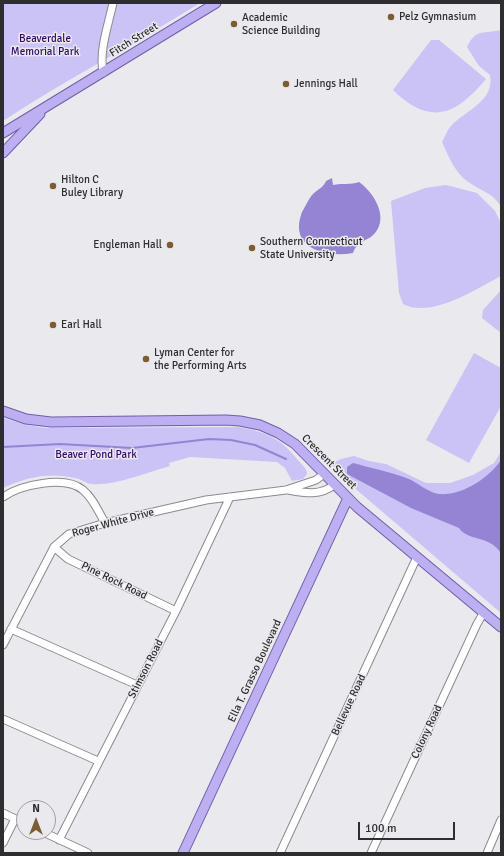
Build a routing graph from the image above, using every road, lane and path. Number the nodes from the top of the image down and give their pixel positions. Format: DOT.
graph roads {
  1 [pos="113,3"];
  2 [pos="216,3"];
  3 [pos="103,73"];
  4 [pos="63,96"];
  5 [pos="3,133"];
  6 [pos="3,153"];
  7 [pos="3,411"];
  8 [pos="324,474"];
  9 [pos="334,485"];
  10 [pos="286,490"];
  11 [pos="3,497"];
  12 [pos="230,497"];
  13 [pos="348,498"];
  14 [pos="105,523"];
  15 [pos="54,547"];
  16 [pos="417,557"];
  17 [pos="176,611"];
  18 [pos="484,612"];
  19 [pos="501,627"];
  20 [pos="11,629"];
  21 [pos="3,645"];
  22 [pos="137,685"];
  23 [pos="3,719"];
  24 [pos="98,761"];
  25 [pos="3,813"];
  26 [pos="15,819"];
  27 [pos="501,820"];
  28 [pos="56,838"];
  29 [pos="59,840"];
  30 [pos="3,843"];
  31 [pos="88,853"];
  32 [pos="183,853"];
  33 [pos="280,853"];
  34 [pos="371,853"];
  35 [pos="487,853"];
  1 -- 3 [label="street"];
  2 -- 3 [label="main road, Fitch Street"];
  3 -- 4 [label="main road, Fitch Street"];
  4 -- 5 [label="main road, Fitch Street"];
  4 -- 6 [label="main road, Fitch Street"];
  7 -- 8 [label="main road, Crescent Street"];
  8 -- 9 [label="main road, Crescent Street"];
  8 -- 10 [label="street, Roger White Drive"];
  9 -- 10 [label="street, Roger White Drive"];
  9 -- 13 [label="main road, Crescent Street"];
  10 -- 12 [label="street, Roger White Drive"];
  11 -- 14 [label="street"];
  12 -- 14 [label="street, Roger White Drive"];
  12 -- 17 [label="street, Stimson Road"];
  13 -- 16 [label="main road, Crescent Street"];
  13 -- 32 [label="main road, Ella T. Grasso Boulevard"];
  14 -- 15 [label="street, Roger White Drive"];
  15 -- 17 [label="street, Pine Rock Road"];
  15 -- 20 [label="street, Roger White Drive"];
  16 -- 18 [label="main road, Crescent Street"];
  16 -- 33 [label="street, Bellevue Road"];
  17 -- 22 [label="street, Stimson Road"];
  18 -- 19 [label="main road, Crescent Street"];
  18 -- 34 [label="street, Colony Road"];
  20 -- 21 [label="street, Roger White Drive"];
  20 -- 22 [label="street"];
  22 -- 24 [label="street, Stimson Road"];
  23 -- 24 [label="street"];
  24 -- 29 [label="street, Stimson Road"];
  25 -- 26 [label="street"];
  26 -- 30 [label="street"];
  27 -- 35 [label="street"];
  28 -- 29 [label="street"];
  29 -- 31 [label="street"];
}
